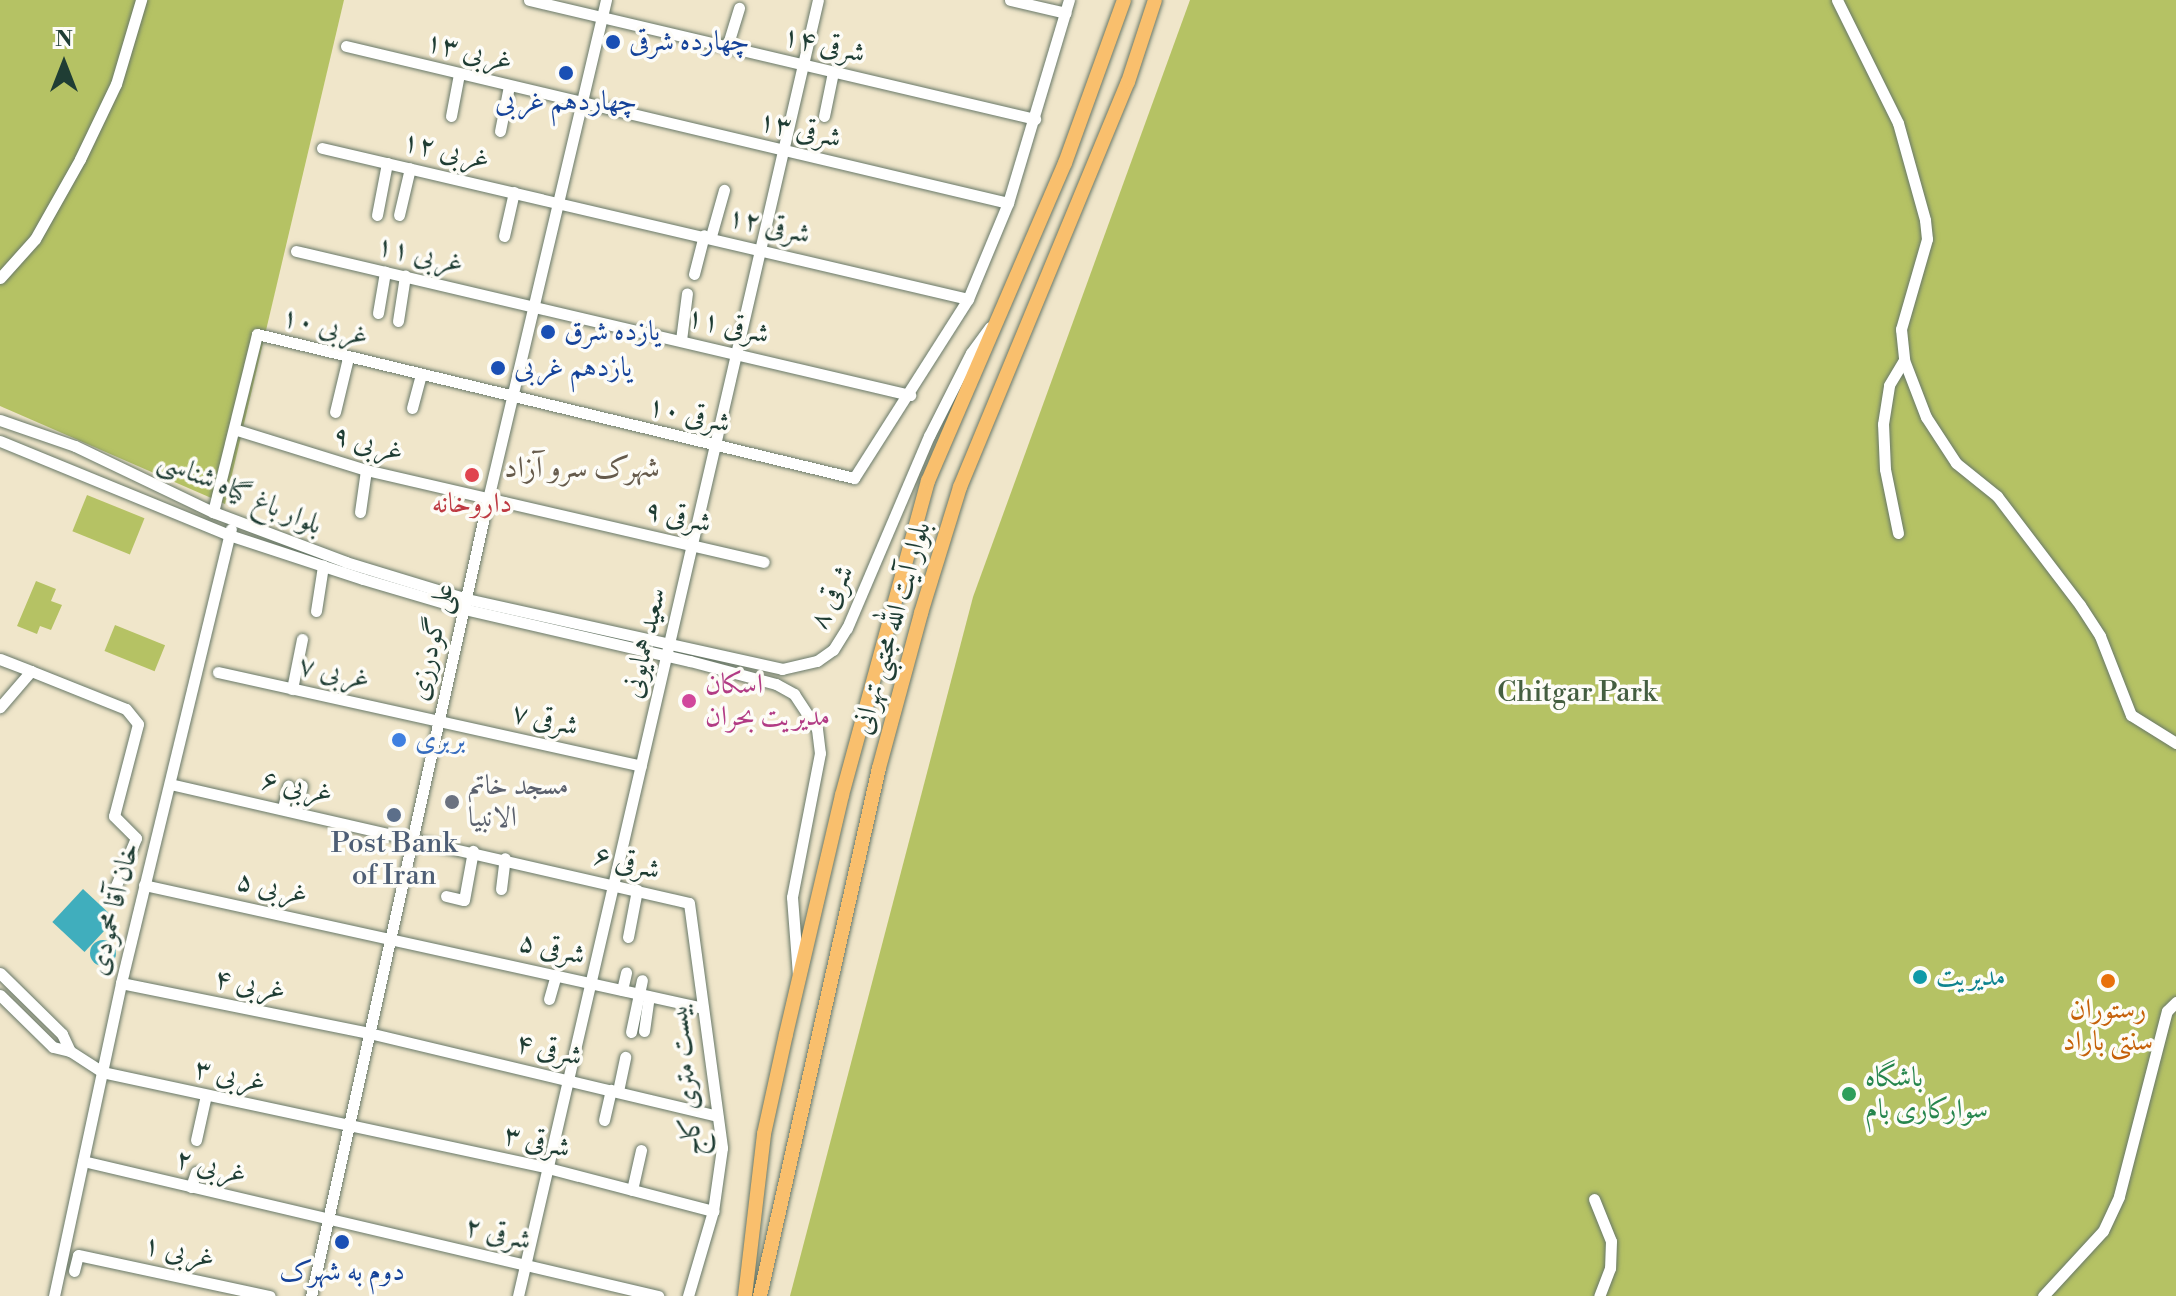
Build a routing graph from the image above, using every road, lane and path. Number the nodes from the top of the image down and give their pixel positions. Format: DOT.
graph roads {
  1 [pos="141,0"];
  2 [pos="529,0"];
  3 [pos="606,0"];
  4 [pos="818,0"];
  5 [pos="1010,0"];
  6 [pos="1069,0"];
  7 [pos="1124,0"];
  8 [pos="1155,0"];
  9 [pos="1837,0"];
  10 [pos="739,8"];
  11 [pos="1066,13"];
  12 [pos="602,18"];
  13 [pos="346,46"];
  14 [pos="727,47"];
  15 [pos="803,65"];
  16 [pos="833,72"];
  17 [pos="459,74"];
  18 [pos="509,86"];
  19 [pos="582,105"];
  20 [pos="451,116"];
  21 [pos="824,116"];
  22 [pos="1035,119"];
  23 [pos="500,131"];
  24 [pos="322,148"];
  25 [pos="784,150"];
  26 [pos="387,163"];
  27 [pos="410,168"];
  28 [pos="724,190"];
  29 [pos="514,192"];
  30 [pos="559,202"];
  31 [pos="1008,203"];
  32 [pos="377,215"];
  33 [pos="399,215"];
  34 [pos="504,236"];
  35 [pos="707,236"];
  36 [pos="1029,244"];
  37 [pos="761,248"];
  38 [pos="296,251"];
  39 [pos="1055,255"];
  40 [pos="385,272"];
  41 [pos="694,274"];
  42 [pos="405,276"];
  43 [pos="0,278"];
  44 [pos="687,293"];
  45 [pos="968,299"];
  46 [pos="535,306"];
  47 [pos="378,313"];
  48 [pos="999,314"];
  49 [pos="398,321"];
  50 [pos="681,340"];
  51 [pos="737,352"];
  52 [pos="348,358"];
  53 [pos="1904,360"];
  54 [pos="421,375"];
  55 [pos="910,395"];
  56 [pos="513,397"];
  57 [pos="412,408"];
  58 [pos="335,412"];
  59 [pos="0,420"];
  60 [pos="237,430"];
  61 [pos="0,441"];
  62 [pos="715,446"];
  63 [pos="366,470"];
  64 [pos="488,499"];
  65 [pos="213,512"];
  66 [pos="360,512"];
  67 [pos="234,520"];
  68 [pos="1898,533"];
  69 [pos="229,535"];
  70 [pos="692,544"];
  71 [pos="763,562"];
  72 [pos="323,566"];
  73 [pos="465,604"];
  74 [pos="316,611"];
  75 [pos="302,639"];
  76 [pos="668,650"];
  77 [pos="0,659"];
  78 [pos="31,671"];
  79 [pos="218,672"];
  80 [pos="292,689"];
  81 [pos="0,707"];
  82 [pos="439,721"];
  83 [pos="2176,743"];
  84 [pos="641,766"];
  85 [pos="170,784"];
  86 [pos="288,786"];
  87 [pos="302,786"];
  88 [pos="290,810"];
  89 [pos="413,836"];
  90 [pos="473,851"];
  91 [pos="505,858"];
  92 [pos="614,884"];
  93 [pos="144,885"];
  94 [pos="501,889"];
  95 [pos="637,890"];
  96 [pos="112,895"];
  97 [pos="446,896"];
  98 [pos="689,903"];
  99 [pos="391,937"];
  100 [pos="628,937"];
  101 [pos="626,972"];
  102 [pos="0,973"];
  103 [pos="556,975"];
  104 [pos="642,980"];
  105 [pos="798,980"];
  106 [pos="121,983"];
  107 [pos="591,983"];
  108 [pos="622,990"];
  109 [pos="643,994"];
  110 [pos="0,995"];
  111 [pos="549,999"];
  112 [pos="2176,1002"];
  113 [pos="703,1008"];
  114 [pos="644,1031"];
  115 [pos="631,1032"];
  116 [pos="369,1033"];
  117 [pos="70,1051"];
  118 [pos="625,1057"];
  119 [pos="102,1072"];
  120 [pos="568,1079"];
  121 [pos="614,1090"];
  122 [pos="206,1095"];
  123 [pos="717,1116"];
  124 [pos="604,1120"];
  125 [pos="349,1125"];
  126 [pos="196,1140"];
  127 [pos="641,1150"];
  128 [pos="83,1161"];
  129 [pos="548,1168"];
  130 [pos="196,1172"];
  131 [pos="191,1187"];
  132 [pos="632,1190"];
  133 [pos="1594,1199"];
  134 [pos="713,1211"];
  135 [pos="328,1220"];
  136 [pos="525,1265"];
  137 [pos="74,1271"];
  138 [pos="54,1296"];
  139 [pos="270,1296"];
  140 [pos="311,1296"];
  141 [pos="518,1296"];
  142 [pos="658,1296"];
  143 [pos="688,1296"];
  144 [pos="745,1296"];
  145 [pos="760,1296"];
  146 [pos="1599,1296"];
  147 [pos="2043,1296"];
  1 -- 43 [label="street"];
  2 -- 12 [label="street, ۱۴ شرقی"];
  3 -- 12 [label="street, علی گودرزی"];
  4 -- 15 [label="street, سعید همایونی"];
  5 -- 11 [label="street"];
  6 -- 11 [label="street"];
  7 -- 36 [label="main road, بلوار آیت الله مجتبی تهرانی"];
  8 -- 39 [label="main road, بلوار آیت الله مجتبی تهرانی"];
  9 -- 53 [label="street"];
  10 -- 14 [label="street"];
  11 -- 22 [label="street"];
  12 -- 14 [label="street, ۱۴ شرقی"];
  12 -- 19 [label="street, علی گودرزی"];
  13 -- 17 [label="street, ۱۳ غربی"];
  14 -- 15 [label="street, ۱۴ شرقی"];
  15 -- 16 [label="street, ۱۴ شرقی"];
  15 -- 25 [label="street, سعید همایونی"];
  16 -- 21 [label="street"];
  16 -- 22 [label="street, ۱۴ شرقی"];
  17 -- 18 [label="street, ۱۳ غربی"];
  17 -- 20 [label="street"];
  18 -- 19 [label="street, ۱۳ غربی"];
  18 -- 23 [label="street"];
  19 -- 25 [label="street, ۱۳ شرقی"];
  19 -- 30 [label="street, علی گودرزی"];
  22 -- 31 [label="street"];
  24 -- 26 [label="street, ۱۲ غربی"];
  25 -- 31 [label="street, ۱۳ شرقی"];
  25 -- 37 [label="street, سعید همایونی"];
  26 -- 27 [label="street, ۱۲ غربی"];
  26 -- 32 [label="street"];
  27 -- 29 [label="street, ۱۲ غربی"];
  27 -- 33 [label="street"];
  28 -- 35 [label="street"];
  29 -- 30 [label="street, ۱۲ غربی"];
  29 -- 34 [label="street"];
  30 -- 35 [label="street, ۱۲ شرقی"];
  30 -- 46 [label="street, علی گودرزی"];
  31 -- 45 [label="street"];
  35 -- 37 [label="street, ۱۲ شرقی"];
  35 -- 41 [label="street"];
  36 -- 39 [label="main road"];
  36 -- 48 [label="main road, بلوار آیت الله مجتبی تهرانی"];
  37 -- 45 [label="street, ۱۲ شرقی"];
  37 -- 51 [label="street, سعید همایونی"];
  38 -- 40 [label="street, ۱۱ غربی"];
  39 -- 145 [label="main road, بلوار آیت الله مجتبی تهرانی"];
  40 -- 42 [label="street, ۱۱ غربی"];
  40 -- 47 [label="street"];
  42 -- 46 [label="street, ۱۱ غربی"];
  42 -- 49 [label="street"];
  44 -- 50 [label="street"];
  45 -- 55 [label="street"];
  46 -- 50 [label="street, ۱۱ شرقی"];
  46 -- 56 [label="street, علی گودرزی"];
  48 -- 76 [label="street, ۸ شرقی"];
  48 -- 105 [label="main road, بلوار آیت الله مجتبی تهرانی"];
  50 -- 51 [label="street, ۱۱ شرقی"];
  51 -- 55 [label="street, ۱۱ شرقی"];
  51 -- 62 [label="street, سعید همایونی"];
  52 -- 54 [label="street, ۱۰ غربی"];
  52 -- 58 [label="street"];
  52 -- 60 [label="street, ۱۰ غربی"];
  53 -- 68 [label="street"];
  53 -- 83 [label="street"];
  54 -- 56 [label="street, ۱۰ غربی"];
  54 -- 57 [label="street"];
  55 -- 62 [label="street, ۱۰ شرقی"];
  56 -- 62 [label="street, ۱۰ شرقی"];
  56 -- 64 [label="street, علی گودرزی"];
  59 -- 65 [label="street, بلوار باغ گیاه شناسی"];
  60 -- 63 [label="street, ۹ غربی"];
  60 -- 65 [label="street, ۱۰ غربی"];
  61 -- 69 [label="street, بلوار باغ گیاه شناسی"];
  62 -- 70 [label="street, سعید همایونی"];
  63 -- 64 [label="street, ۹ غربی"];
  63 -- 66 [label="street"];
  64 -- 70 [label="street, ۹ شرقی"];
  64 -- 73 [label="street, علی گودرزی"];
  65 -- 67 [label="street, بلوار باغ گیاه شناسی"];
  67 -- 69 [label="street, خان آقا محمودی"];
  67 -- 73 [label="street, بلوار باغ گیاه شناسی"];
  69 -- 72 [label="street, بلوار باغ گیاه شناسی"];
  69 -- 85 [label="street, خان آقا محمودی"];
  70 -- 71 [label="street, ۹ شرقی"];
  70 -- 76 [label="street, سعید همایونی"];
  72 -- 73 [label="street, بلوار باغ گیاه شناسی"];
  72 -- 74 [label="street"];
  73 -- 76 [label="street, ۸ شرقی"];
  73 -- 82 [label="street, علی گودرزی"];
  75 -- 80 [label="street"];
  76 -- 84 [label="street, سعید همایونی"];
  76 -- 105 [label="street, ۸ شرقی"];
  77 -- 78 [label="street"];
  78 -- 81 [label="street"];
  78 -- 96 [label="street"];
  79 -- 80 [label="street, ۷ غربی"];
  80 -- 82 [label="street, ۷ غربی"];
  82 -- 84 [label="street, ۷ شرقی"];
  82 -- 89 [label="street, علی گودرزی"];
  84 -- 92 [label="street, سعید همایونی"];
  85 -- 88 [label="street, ۶ غربی"];
  85 -- 93 [label="street, خان آقا محمودی"];
  86 -- 88 [label="street"];
  87 -- 88 [label="street"];
  88 -- 89 [label="street, ۶ غربی"];
  89 -- 90 [label="street, ۶ شرقی"];
  89 -- 99 [label="street, علی گودرزی"];
  90 -- 91 [label="street, ۶ شرقی"];
  90 -- 97 [label="street"];
  91 -- 92 [label="street, ۶ شرقی"];
  91 -- 94 [label="street"];
  92 -- 95 [label="street, ۶ شرقی"];
  92 -- 107 [label="street, سعید همایونی"];
  93 -- 99 [label="street, ۵ غربی"];
  93 -- 106 [label="street, خان آقا محمودی"];
  95 -- 98 [label="street, ۶ شرقی"];
  95 -- 100 [label="street"];
  98 -- 113 [label="street, بیست متری کاج"];
  99 -- 103 [label="street, ۵ شرقی"];
  99 -- 116 [label="street, علی گودرزی"];
  101 -- 108 [label="street"];
  102 -- 117 [label="street"];
  103 -- 107 [label="street, ۵ شرقی"];
  103 -- 111 [label="street"];
  104 -- 109 [label="street"];
  105 -- 144 [label="main road, بلوار آیت الله مجتبی تهرانی"];
  106 -- 116 [label="street, ۴ غربی"];
  106 -- 119 [label="street, خان آقا محمودی"];
  107 -- 108 [label="street, ۵ شرقی"];
  107 -- 120 [label="street, سعید همایونی"];
  108 -- 109 [label="street, ۵ شرقی"];
  109 -- 113 [label="street, ۵ شرقی"];
  109 -- 114 [label="street"];
  109 -- 115 [label="street"];
  110 -- 117 [label="street"];
  112 -- 147 [label="street"];
  113 -- 123 [label="street, بیست متری کاج"];
  116 -- 120 [label="street, ۴ شرقی"];
  116 -- 125 [label="street, علی گودرزی"];
  117 -- 119 [label="street"];
  118 -- 121 [label="street"];
  119 -- 122 [label="street, ۳ غربی"];
  119 -- 128 [label="street, خان آقا محمودی"];
  120 -- 121 [label="street, ۴ شرقی"];
  120 -- 129 [label="street, سعید همایونی"];
  121 -- 123 [label="street, ۴ شرقی"];
  121 -- 124 [label="street"];
  122 -- 125 [label="street, ۳ غربی"];
  122 -- 126 [label="street"];
  123 -- 134 [label="street, بیست متری کاج"];
  125 -- 129 [label="street, ۳ شرقی"];
  125 -- 135 [label="street, علی گودرزی"];
  127 -- 132 [label="street"];
  128 -- 131 [label="street, ۲ غربی"];
  128 -- 138 [label="street, خان آقا محمودی"];
  129 -- 132 [label="street, ۳ شرقی"];
  129 -- 136 [label="street, سعید همایونی"];
  130 -- 131 [label="street"];
  131 -- 135 [label="street, ۲ غربی"];
  132 -- 134 [label="street, ۳ شرقی"];
  133 -- 146 [label="street"];
  134 -- 143 [label="street, بیست متری کاج"];
  135 -- 136 [label="street, ۲ شرقی"];
  135 -- 140 [label="street, علی گودرزی"];
  136 -- 141 [label="street, سعید همایونی"];
  136 -- 142 [label="street, ۲ شرقی"];
  137 -- 139 [label="street, ۱ غربی"];
}
